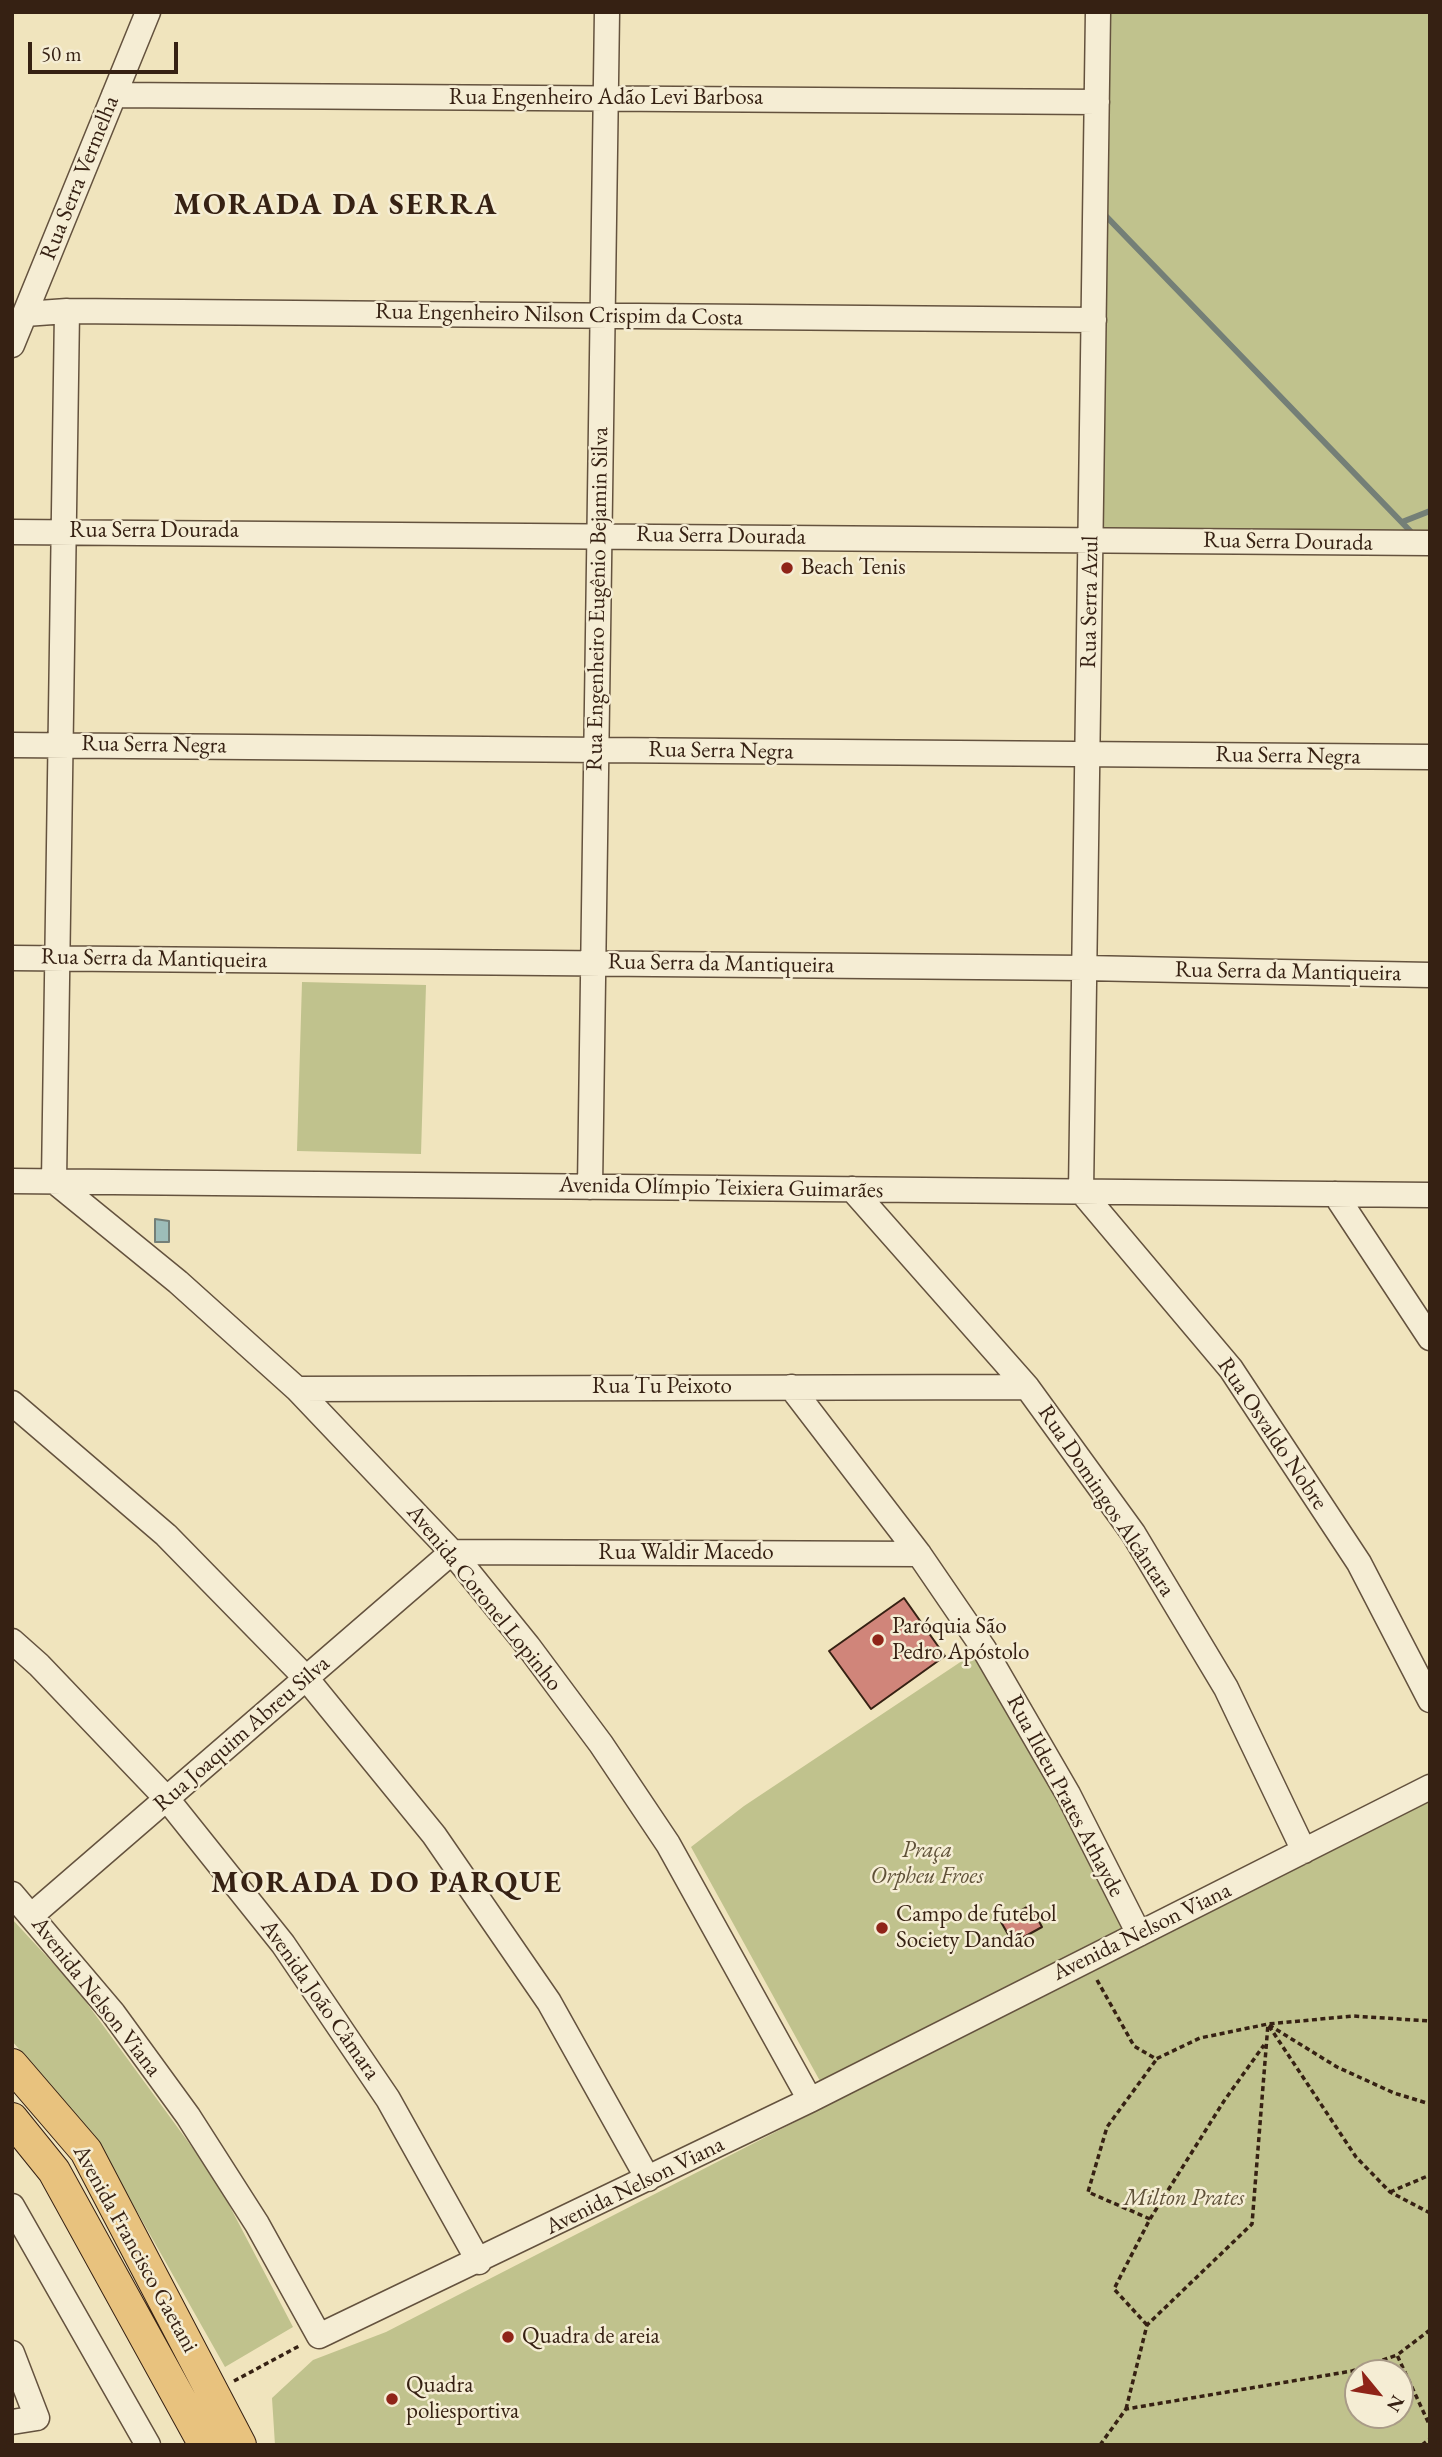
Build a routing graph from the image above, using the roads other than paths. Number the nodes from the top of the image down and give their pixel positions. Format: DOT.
graph roads {
  1 [pos="148,12"];
  2 [pos="607,12"];
  3 [pos="1098,12"];
  4 [pos="114,95"];
  5 [pos="606,97"];
  6 [pos="1097,102"];
  7 [pos="68,311"];
  8 [pos="25,314"];
  9 [pos="603,316"];
  10 [pos="1094,320"];
  11 [pos="12,345"];
  12 [pos="64,530"];
  13 [pos="12,532"];
  14 [pos="600,535"];
  15 [pos="1090,540"];
  16 [pos="1430,543"];
  17 [pos="61,744"];
  18 [pos="12,745"];
  19 [pos="596,749"];
  20 [pos="1087,754"];
  21 [pos="1430,757"];
  22 [pos="12,958"];
  23 [pos="58,958"];
  24 [pos="593,963"];
  25 [pos="1084,968"];
  26 [pos="1430,975"];
  27 [pos="12,1181"];
  28 [pos="54,1181"];
  29 [pos="590,1187"];
  30 [pos="852,1189"];
  31 [pos="1081,1191"];
  32 [pos="1335,1194"];
  33 [pos="1430,1195"];
  34 [pos="1430,1338"];
  35 [pos="791,1387"];
  36 [pos="1027,1387"];
  37 [pos="297,1389"];
  38 [pos="12,1403"];
  39 [pos="452,1552"];
  40 [pos="919,1553"];
  41 [pos="12,1641"];
  42 [pos="306,1678"];
  43 [pos="1430,1700"];
  44 [pos="1430,1787"];
  45 [pos="167,1799"];
  46 [pos="1304,1851"];
  47 [pos="12,1894"];
  48 [pos="32,1915"];
  49 [pos="1139,1934"];
  50 [pos="12,2065"];
  51 [pos="810,2100"];
  52 [pos="12,2119"];
  53 [pos="648,2179"];
  54 [pos="12,2206"];
  55 [pos="479,2262"];
  56 [pos="12,2353"];
  57 [pos="12,2422"];
  58 [pos="148,2445"];
  59 [pos="205,2445"];
  60 [pos="240,2445"];
  1 -- 4 [label="street, Rua Serra Vermelha"];
  2 -- 5 [label="street, Rua Engenheiro Eugênio Bejamin Silva"];
  3 -- 6 [label="street, Rua Serra Azul"];
  4 -- 5 [label="street, Rua Engenheiro Adão Levi Barbosa"];
  4 -- 8 [label="street, Rua Serra Vermelha"];
  5 -- 6 [label="street, Rua Engenheiro Adão Levi Barbosa"];
  5 -- 9 [label="street, Rua Engenheiro Eugênio Bejamin Silva"];
  6 -- 10 [label="street, Rua Serra Azul"];
  7 -- 8 [label="street, Rua Engenheiro Nilson Crispim da Costa"];
  7 -- 9 [label="street, Rua Engenheiro Nilson Crispim da Costa"];
  7 -- 12 [label="street"];
  8 -- 11 [label="street, Rua Serra Vermelha"];
  9 -- 10 [label="street, Rua Engenheiro Nilson Crispim da Costa"];
  9 -- 14 [label="street, Rua Engenheiro Eugênio Bejamin Silva"];
  10 -- 15 [label="street, Rua Serra Azul"];
  12 -- 13 [label="street, Rua Serra Dourada"];
  12 -- 14 [label="street, Rua Serra Dourada"];
  12 -- 17 [label="street"];
  14 -- 15 [label="street, Rua Serra Dourada"];
  14 -- 19 [label="street, Rua Engenheiro Eugênio Bejamin Silva"];
  15 -- 16 [label="street, Rua Serra Dourada"];
  15 -- 20 [label="street, Rua Serra Azul"];
  17 -- 18 [label="street, Rua Serra Negra"];
  17 -- 19 [label="street, Rua Serra Negra"];
  17 -- 23 [label="street"];
  19 -- 20 [label="street, Rua Serra Negra"];
  19 -- 24 [label="street, Rua Engenheiro Eugênio Bejamin Silva"];
  20 -- 21 [label="street, Rua Serra Negra"];
  20 -- 25 [label="street, Rua Serra Azul"];
  22 -- 23 [label="street, Rua Serra da Mantiqueira"];
  23 -- 24 [label="street, Rua Serra da Mantiqueira"];
  23 -- 28 [label="street"];
  24 -- 25 [label="street, Rua Serra da Mantiqueira"];
  24 -- 29 [label="street, Rua Engenheiro Eugênio Bejamin Silva"];
  25 -- 26 [label="street, Rua Serra da Mantiqueira"];
  25 -- 31 [label="street, Rua Serra Azul"];
  27 -- 28 [label="street, Avenida Olímpio Teixiera Guimarães"];
  28 -- 29 [label="street, Avenida Olímpio Teixiera Guimarães"];
  28 -- 37 [label="street, Avenida Coronel Lopinho"];
  29 -- 30 [label="street, Avenida Olímpio Teixiera Guimarães"];
  30 -- 31 [label="street, Avenida Olímpio Teixiera Guimarães"];
  30 -- 36 [label="street, Rua Domingos Alcântara"];
  31 -- 32 [label="street, Avenida Olímpio Teixiera Guimarães"];
  31 -- 43 [label="street, Rua Osvaldo Nobre"];
  32 -- 33 [label="street, Avenida Olímpio Teixiera Guimarães"];
  32 -- 34 [label="street"];
  35 -- 36 [label="street, Rua Tu Peixoto"];
  35 -- 37 [label="street, Rua Tu Peixoto"];
  35 -- 40 [label="street, Rua Ildeu Prates Athayde"];
  36 -- 46 [label="street, Rua Domingos Alcântara"];
  37 -- 39 [label="street, Avenida Coronel Lopinho"];
  38 -- 42 [label="street"];
  39 -- 40 [label="street, Rua Waldir Macedo"];
  39 -- 42 [label="street, Rua Joaquim Abreu Silva"];
  39 -- 51 [label="street, Avenida Coronel Lopinho"];
  40 -- 49 [label="street, Rua Ildeu Prates Athayde"];
  41 -- 45 [label="street, Avenida João Câmara"];
  42 -- 45 [label="street, Rua Joaquim Abreu Silva"];
  42 -- 53 [label="street"];
  44 -- 46 [label="street, Avenida Nelson Viana"];
  45 -- 48 [label="street, Rua Joaquim Abreu Silva"];
  45 -- 55 [label="street, Avenida João Câmara"];
  46 -- 49 [label="street, Avenida Nelson Viana"];
  47 -- 48 [label="street, Avenida Nelson Viana"];
  48 -- 55 [label="street, Avenida Nelson Viana"];
  49 -- 51 [label="street, Avenida Nelson Viana"];
  50 -- 60 [label="main road, Avenida Francisco Gaetani"];
  51 -- 53 [label="street, Avenida Nelson Viana"];
  52 -- 59 [label="main road"];
  53 -- 55 [label="street, Avenida Nelson Viana"];
  54 -- 58 [label="street"];
  56 -- 57 [label="street"];
}
